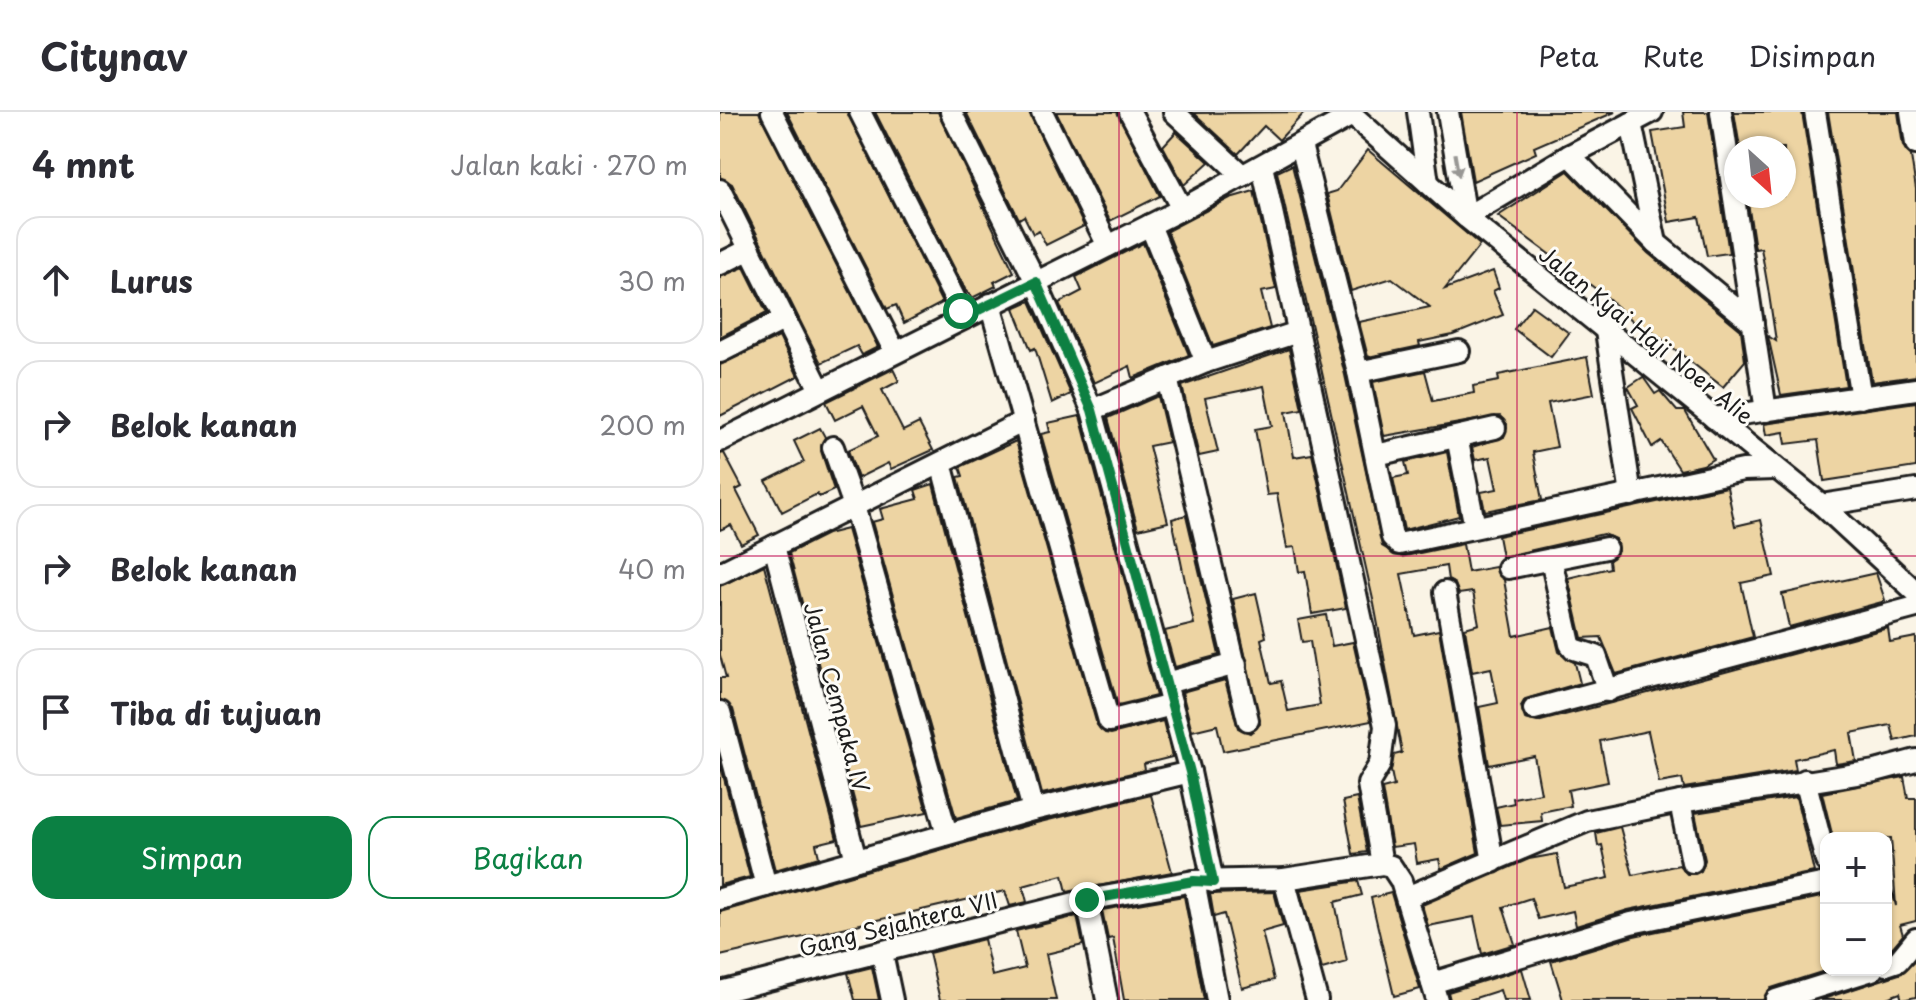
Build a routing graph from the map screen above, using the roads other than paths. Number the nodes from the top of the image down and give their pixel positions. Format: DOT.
graph roads {
  1 [pos="772,112"];
  2 [pos="860,112"];
  3 [pos="951,112"];
  4 [pos="1042,112"];
  5 [pos="1130,112"];
  6 [pos="1174,112"];
  7 [pos="1418,112"];
  8 [pos="1448,112"];
  9 [pos="1652,112"];
  10 [pos="1721,112"];
  11 [pos="1815,112"];
  12 [pos="1350,113"];
  13 [pos="1913,115"];
  14 [pos="1631,123"];
  15 [pos="1916,144"];
  16 [pos="1301,145"];
  17 [pos="1570,155"];
  18 [pos="1262,166"];
  19 [pos="1243,176"];
  20 [pos="1428,183"];
  21 [pos="720,190"];
  22 [pos="1182,209"];
  23 [pos="1466,217"];
  24 [pos="1150,225"];
  25 [pos="1656,243"];
  26 [pos="1108,246"];
  27 [pos="750,249"];
  28 [pos="720,264"];
  29 [pos="1036,282"];
  30 [pos="990,304"];
  31 [pos="964,317"];
  32 [pos="785,319"];
  33 [pos="1753,323"];
  34 [pos="1606,331"];
  35 [pos="1298,332"];
  36 [pos="1459,351"];
  37 [pos="720,352"];
  38 [pos="895,352"];
  39 [pos="1206,362"];
  40 [pos="1358,372"];
  41 [pos="1167,378"];
  42 [pos="819,388"];
  43 [pos="1916,389"];
  44 [pos="1861,398"];
  45 [pos="1765,405"];
  46 [pos="1092,410"];
  47 [pos="1714,418"];
  48 [pos="1024,421"];
  49 [pos="1495,428"];
  50 [pos="1457,437"];
  51 [pos="720,441"];
  52 [pos="833,447"];
  53 [pos="1376,455"];
  54 [pos="941,463"];
  55 [pos="1775,469"];
  56 [pos="1916,490"];
  57 [pos="1631,495"];
  58 [pos="1822,505"];
  59 [pos="854,506"];
  60 [pos="1475,527"];
  61 [pos="774,546"];
  62 [pos="1606,548"];
  63 [pos="1551,559"];
  64 [pos="1508,568"];
  65 [pos="720,573"];
  66 [pos="1445,592"];
  67 [pos="1916,592"];
  68 [pos="1916,607"];
  69 [pos="1236,664"];
  70 [pos="1166,683"];
  71 [pos="1608,691"];
  72 [pos="1172,705"];
  73 [pos="1534,709"];
  74 [pos="720,712"];
  75 [pos="1248,720"];
  76 [pos="1916,760"];
  77 [pos="1190,772"];
  78 [pos="1805,780"];
  79 [pos="1680,802"];
  80 [pos="1033,810"];
  81 [pos="947,834"];
  82 [pos="1820,838"];
  83 [pos="856,860"];
  84 [pos="1493,862"];
  85 [pos="1692,862"];
  86 [pos="1382,864"];
  87 [pos="1284,879"];
  88 [pos="1203,882"];
  89 [pos="1820,884"];
  90 [pos="766,886"];
  91 [pos="1407,897"];
  92 [pos="720,899"];
  93 [pos="1087,900"];
  94 [pos="1916,939"];
  95 [pos="882,953"];
  96 [pos="1892,963"];
  97 [pos="1853,976"];
  98 [pos="761,991"];
  99 [pos="720,992"];
  100 [pos="1435,992"];
  101 [pos="892,1000"];
  102 [pos="1107,1000"];
  103 [pos="1217,1000"];
  104 [pos="1317,1000"];
  105 [pos="1776,1000"];
  1 -- 38 [label="street"];
  2 -- 31 [label="street"];
  3 -- 29 [label="street"];
  4 -- 26 [label="street"];
  5 -- 22 [label="street"];
  6 -- 19 [label="street"];
  7 -- 20 [label="street"];
  8 -- 23 [label="street, one-way"];
  9 -- 14 [label="street"];
  10 -- 33 [label="street"];
  11 -- 44 [label="street"];
  12 -- 16 [label="street"];
  12 -- 20 [label="street, Jalan Kyai Haji Noer Alie"];
  13 -- 15 [label="street"];
  14 -- 17 [label="street"];
  14 -- 25 [label="street"];
  16 -- 18 [label="street"];
  16 -- 40 [label="street"];
  17 -- 23 [label="street"];
  17 -- 25 [label="street"];
  18 -- 19 [label="street"];
  18 -- 35 [label="street"];
  19 -- 22 [label="street"];
  20 -- 23 [label="street, Jalan Kyai Haji Noer Alie"];
  21 -- 27 [label="street"];
  22 -- 24 [label="street"];
  23 -- 34 [label="street, Jalan Kyai Haji Noer Alie"];
  24 -- 26 [label="street"];
  24 -- 39 [label="street"];
  25 -- 33 [label="street"];
  26 -- 29 [label="street"];
  27 -- 28 [label="street"];
  27 -- 32 [label="street"];
  29 -- 30 [label="street"];
  29 -- 46 [label="street"];
  30 -- 31 [label="street"];
  30 -- 48 [label="street"];
  31 -- 38 [label="street"];
  32 -- 37 [label="street"];
  32 -- 42 [label="street"];
  33 -- 45 [label="street"];
  34 -- 47 [label="street, Jalan Kyai Haji Noer Alie"];
  34 -- 57 [label="street"];
  35 -- 39 [label="street"];
  35 -- 86 [label="street"];
  36 -- 40 [label="street"];
  38 -- 42 [label="street"];
  39 -- 41 [label="street"];
  40 -- 53 [label="street"];
  41 -- 46 [label="street"];
  41 -- 69 [label="street"];
  42 -- 51 [label="street"];
  43 -- 44 [label="street"];
  44 -- 45 [label="street"];
  45 -- 47 [label="street"];
  46 -- 70 [label="street"];
  47 -- 55 [label="street, Jalan Kyai Haji Noer Alie"];
  48 -- 54 [label="street"];
  48 -- 72 [label="street"];
  49 -- 50 [label="street"];
  50 -- 53 [label="street"];
  50 -- 60 [label="street"];
  52 -- 59 [label="street"];
  53 -- 60 [label="street"];
  54 -- 59 [label="street"];
  54 -- 80 [label="street"];
  55 -- 57 [label="street"];
  55 -- 58 [label="street, Jalan Kyai Haji Noer Alie"];
  56 -- 58 [label="street"];
  57 -- 60 [label="street"];
  58 -- 67 [label="street, Jalan Kyai Haji Noer Alie"];
  59 -- 61 [label="street"];
  59 -- 81 [label="street"];
  61 -- 65 [label="street"];
  61 -- 83 [label="street, Jalan Cempaka IV"];
  62 -- 63 [label="street"];
  63 -- 64 [label="street"];
  63 -- 71 [label="street"];
  66 -- 84 [label="street"];
  68 -- 71 [label="street"];
  69 -- 70 [label="street"];
  69 -- 75 [label="street"];
  70 -- 72 [label="street"];
  71 -- 73 [label="street"];
  72 -- 77 [label="street"];
  74 -- 90 [label="street"];
  76 -- 78 [label="street"];
  77 -- 80 [label="street"];
  77 -- 88 [label="street"];
  78 -- 79 [label="street"];
  78 -- 82 [label="street"];
  79 -- 84 [label="street"];
  79 -- 85 [label="street"];
  80 -- 81 [label="street"];
  81 -- 83 [label="street"];
  83 -- 90 [label="street"];
  84 -- 91 [label="street"];
  86 -- 87 [label="street, Gang Sejahtera VII"];
  86 -- 91 [label="street"];
  87 -- 88 [label="street, Gang Sejahtera VII"];
  87 -- 104 [label="street"];
  88 -- 93 [label="street, Gang Sejahtera VII"];
  88 -- 103 [label="street"];
  89 -- 100 [label="street"];
  90 -- 92 [label="street"];
  91 -- 100 [label="street"];
  93 -- 95 [label="street, Gang Sejahtera VII"];
  93 -- 102 [label="street"];
  94 -- 96 [label="street"];
  95 -- 98 [label="street, Gang Sejahtera VII"];
  95 -- 101 [label="street"];
  97 -- 105 [label="street"];
  98 -- 99 [label="street, Gang Sejahtera VII"];
}
